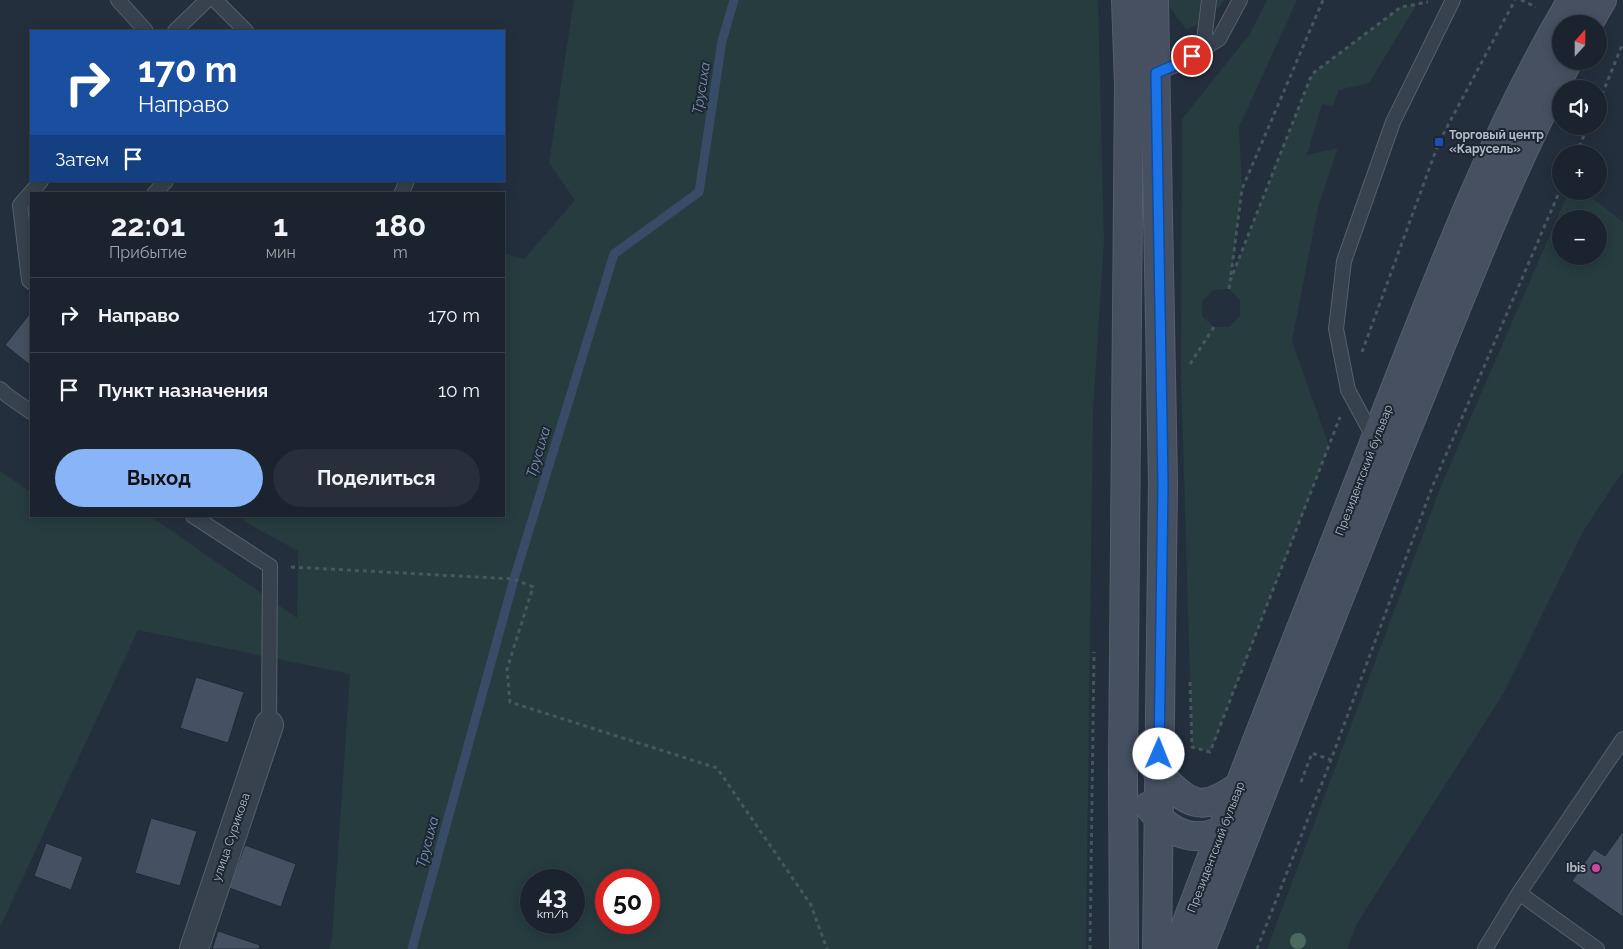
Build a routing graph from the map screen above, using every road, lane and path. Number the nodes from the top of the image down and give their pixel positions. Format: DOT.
graph roads {
  1 [pos="118,0"];
  2 [pos="207,0"];
  3 [pos="215,0"];
  4 [pos="1126,0"];
  5 [pos="1154,0"];
  6 [pos="1209,0"];
  7 [pos="1240,0"];
  8 [pos="1322,0"];
  9 [pos="1453,0"];
  10 [pos="1515,0"];
  11 [pos="1521,0"];
  12 [pos="1572,0"];
  13 [pos="1602,0"];
  14 [pos="1417,4"];
  15 [pos="1543,11"];
  16 [pos="1593,15"];
  17 [pos="145,30"];
  18 [pos="176,30"];
  19 [pos="245,30"];
  20 [pos="1623,43"];
  21 [pos="1203,49"];
  22 [pos="1564,70"];
  23 [pos="1156,73"];
  24 [pos="1607,82"];
  25 [pos="40,182"];
  26 [pos="165,182"];
  27 [pos="31,192"];
  28 [pos="156,192"];
  29 [pos="30,194"];
  30 [pos="1556,200"];
  31 [pos="30,281"];
  32 [pos="1230,282"];
  33 [pos="1229,289"];
  34 [pos="1214,327"];
  35 [pos="1361,354"];
  36 [pos="1187,368"];
  37 [pos="0,389"];
  38 [pos="30,411"];
  39 [pos="1335,432"];
  40 [pos="1376,440"];
  41 [pos="195,517"];
  42 [pos="270,566"];
  43 [pos="1190,679"];
  44 [pos="269,724"];
  45 [pos="1623,739"];
  46 [pos="1331,760"];
  47 [pos="1123,770"];
  48 [pos="1158,773"];
  49 [pos="1301,782"];
  50 [pos="1249,793"];
  51 [pos="1158,818"];
  52 [pos="1220,833"];
  53 [pos="1519,893"];
  54 [pos="194,949"];
  55 [pos="827,949"];
  56 [pos="1124,949"];
  57 [pos="1157,949"];
  58 [pos="1176,949"];
  59 [pos="1201,949"];
  60 [pos="1257,949"];
  61 [pos="1485,949"];
  62 [pos="1597,949"];
  1 -- 17 [label="lane"];
  2 -- 18 [label="lane"];
  3 -- 19 [label="lane"];
  4 -- 47 [label="main road"];
  5 -- 23 [label="main road"];
  6 -- 21 [label="lane"];
  7 -- 21 [label="lane"];
  8 -- 32 [label="path"];
  9 -- 40 [label="lane"];
  10 -- 35 [label="path"];
  11 -- 15 [label="path"];
  12 -- 40 [label="main road, Президентский бульвар"];
  13 -- 16 [label="main road"];
  14 -- 32 [label="path"];
  20 -- 24 [label="path"];
  21 -- 23 [label="lane"];
  22 -- 50 [label="main road, Президентский бульвар"];
  23 -- 48 [label="main road"];
  25 -- 27 [label="lane"];
  26 -- 28 [label="lane"];
  29 -- 31 [label="lane"];
  30 -- 46 [label="path"];
  32 -- 33 [label="path"];
  34 -- 36 [label="path"];
  37 -- 38 [label="lane"];
  39 -- 43 [label="path"];
  40 -- 50 [label="main road, Президентский бульвар"];
  41 -- 42 [label="lane"];
  42 -- 44 [label="lane"];
  42 -- 55 [label="path"];
  44 -- 54 [label="street, улица Сурикова"];
  45 -- 53 [label="lane"];
  46 -- 49 [label="path"];
  46 -- 60 [label="path"];
  47 -- 51 [label="main road"];
  47 -- 56 [label="main road"];
  48 -- 50 [label="main road"];
  48 -- 51 [label="main road"];
  50 -- 52 [label="main road"];
  50 -- 59 [label="main road, Президентский бульвар"];
  51 -- 52 [label="main road"];
  51 -- 57 [label="main road"];
  52 -- 58 [label="main road, Президентский бульвар"];
  53 -- 61 [label="lane"];
  53 -- 62 [label="lane"];
}
